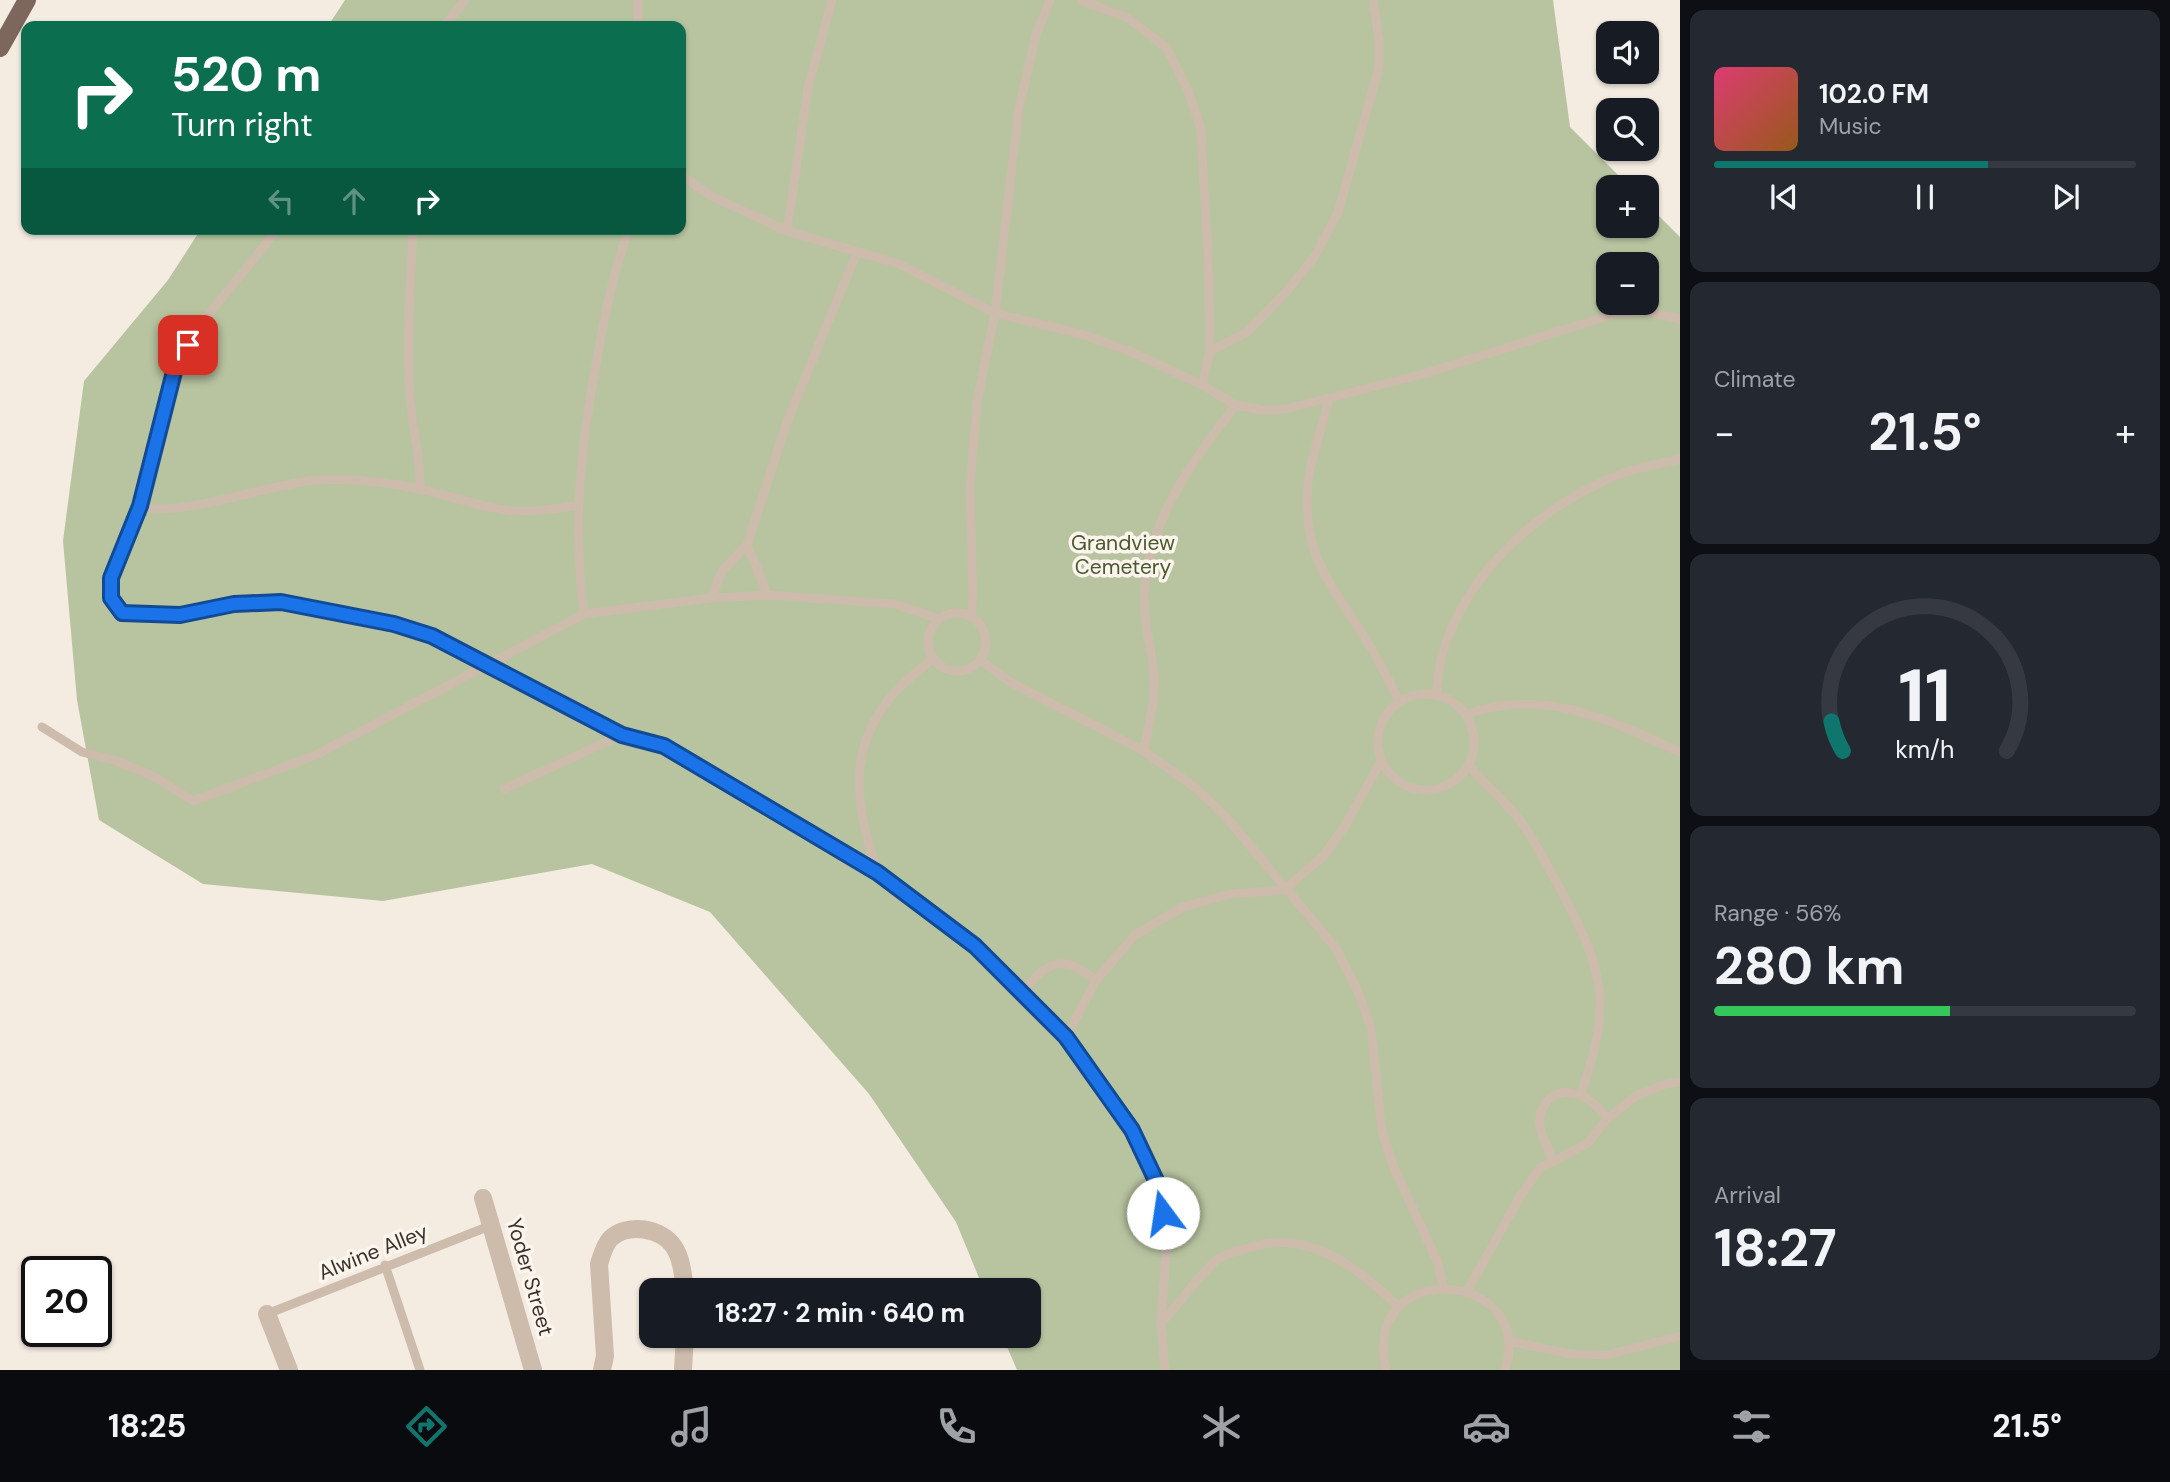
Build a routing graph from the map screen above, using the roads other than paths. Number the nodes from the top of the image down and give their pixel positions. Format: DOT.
graph roads {
  1 [pos="27,0"];
  2 [pos="465,0"];
  3 [pos="638,0"];
  4 [pos="832,0"];
  5 [pos="1051,0"];
  6 [pos="1081,0"];
  7 [pos="1373,0"];
  8 [pos="448,21"];
  9 [pos="638,21"];
  10 [pos="0,48"];
  11 [pos="686,179"];
  12 [pos="787,231"];
  13 [pos="273,235"];
  14 [pos="413,235"];
  15 [pos="627,235"];
  16 [pos="856,251"];
  17 [pos="995,313"];
  18 [pos="1680,318"];
  19 [pos="1210,351"];
  20 [pos="1202,385"];
  21 [pos="1329,399"];
  22 [pos="1236,405"];
  23 [pos="1680,459"];
  24 [pos="420,489"];
  25 [pos="140,506"];
  26 [pos="576,506"];
  27 [pos="747,545"];
  28 [pos="768,595"];
  29 [pos="711,598"];
  30 [pos="584,614"];
  31 [pos="971,616"];
  32 [pos="939,619"];
  33 [pos="933,659"];
  34 [pos="980,660"];
  35 [pos="487,663"];
  36 [pos="1436,695"];
  37 [pos="1399,700"];
  38 [pos="1466,714"];
  39 [pos="41,727"];
  40 [pos="622,735"];
  41 [pos="1144,751"];
  42 [pos="1680,752"];
  43 [pos="1381,761"];
  44 [pos="1469,765"];
  45 [pos="504,789"];
  46 [pos="878,873"];
  47 [pos="1284,890"];
  48 [pos="1096,979"];
  49 [pos="1022,991"];
  50 [pos="1066,1037"];
  51 [pos="1680,1082"];
  52 [pos="1581,1094"];
  53 [pos="1607,1119"];
  54 [pos="1553,1161"];
  55 [pos="483,1198"];
  56 [pos="492,1225"];
  57 [pos="385,1265"];
  58 [pos="683,1278"];
  59 [pos="1443,1287"];
  60 [pos="1466,1291"];
  61 [pos="1399,1307"];
  62 [pos="267,1314"];
  63 [pos="1161,1323"];
  64 [pos="1680,1336"];
  65 [pos="1508,1341"];
  66 [pos="684,1348"];
  67 [pos="289,1370"];
  68 [pos="420,1370"];
  69 [pos="533,1370"];
  70 [pos="602,1370"];
  71 [pos="683,1370"];
  72 [pos="1165,1370"];
  73 [pos="1386,1370"];
  74 [pos="1505,1370"];
  1 -- 10 [label="main road"];
  2 -- 8 [label="lane"];
  3 -- 9 [label="lane"];
  4 -- 12 [label="lane"];
  5 -- 17 [label="lane"];
  6 -- 19 [label="lane"];
  7 -- 19 [label="lane"];
  11 -- 12 [label="lane"];
  12 -- 16 [label="lane"];
  13 -- 25 [label="lane"];
  14 -- 24 [label="lane"];
  15 -- 26 [label="lane"];
  16 -- 17 [label="lane"];
  16 -- 27 [label="lane"];
  17 -- 20 [label="lane"];
  17 -- 31 [label="lane"];
  18 -- 21 [label="lane"];
  19 -- 20 [label="lane"];
  20 -- 22 [label="lane"];
  21 -- 22 [label="lane"];
  21 -- 37 [label="lane"];
  22 -- 41 [label="lane"];
  23 -- 36 [label="lane"];
  24 -- 25 [label="lane"];
  24 -- 26 [label="lane"];
  25 -- 35 [label="lane"];
  26 -- 30 [label="lane"];
  27 -- 28 [label="lane"];
  27 -- 29 [label="lane"];
  28 -- 29 [label="lane"];
  28 -- 32 [label="lane"];
  29 -- 30 [label="lane"];
  30 -- 35 [label="lane"];
  31 -- 32 [label="lane"];
  31 -- 34 [label="lane"];
  32 -- 33 [label="lane"];
  33 -- 34 [label="lane"];
  33 -- 46 [label="lane"];
  34 -- 41 [label="lane"];
  35 -- 39 [label="lane"];
  35 -- 40 [label="lane"];
  36 -- 37 [label="lane"];
  36 -- 38 [label="lane"];
  37 -- 43 [label="lane"];
  38 -- 42 [label="lane"];
  38 -- 44 [label="lane"];
  40 -- 45 [label="lane"];
  40 -- 46 [label="lane"];
  41 -- 47 [label="lane"];
  43 -- 44 [label="lane"];
  43 -- 47 [label="lane"];
  44 -- 52 [label="lane"];
  46 -- 49 [label="lane"];
  47 -- 48 [label="lane"];
  47 -- 59 [label="lane"];
  48 -- 49 [label="lane"];
  48 -- 50 [label="lane"];
  49 -- 50 [label="lane"];
  50 -- 63 [label="lane"];
  51 -- 53 [label="lane"];
  52 -- 53 [label="lane"];
  52 -- 54 [label="lane"];
  53 -- 54 [label="lane"];
  54 -- 60 [label="lane"];
  55 -- 56 [label="street, Yoder Street"];
  56 -- 57 [label="lane, Alwine Alley"];
  56 -- 69 [label="street, Yoder Street"];
  57 -- 62 [label="lane, Alwine Alley"];
  57 -- 68 [label="lane"];
  58 -- 70 [label="street"];
  59 -- 60 [label="lane"];
  59 -- 61 [label="lane"];
  60 -- 65 [label="lane"];
  61 -- 63 [label="lane"];
  61 -- 73 [label="lane"];
  62 -- 67 [label="street"];
  63 -- 72 [label="lane"];
  64 -- 65 [label="lane"];
  65 -- 74 [label="lane"];
  66 -- 71 [label="street"];
}
